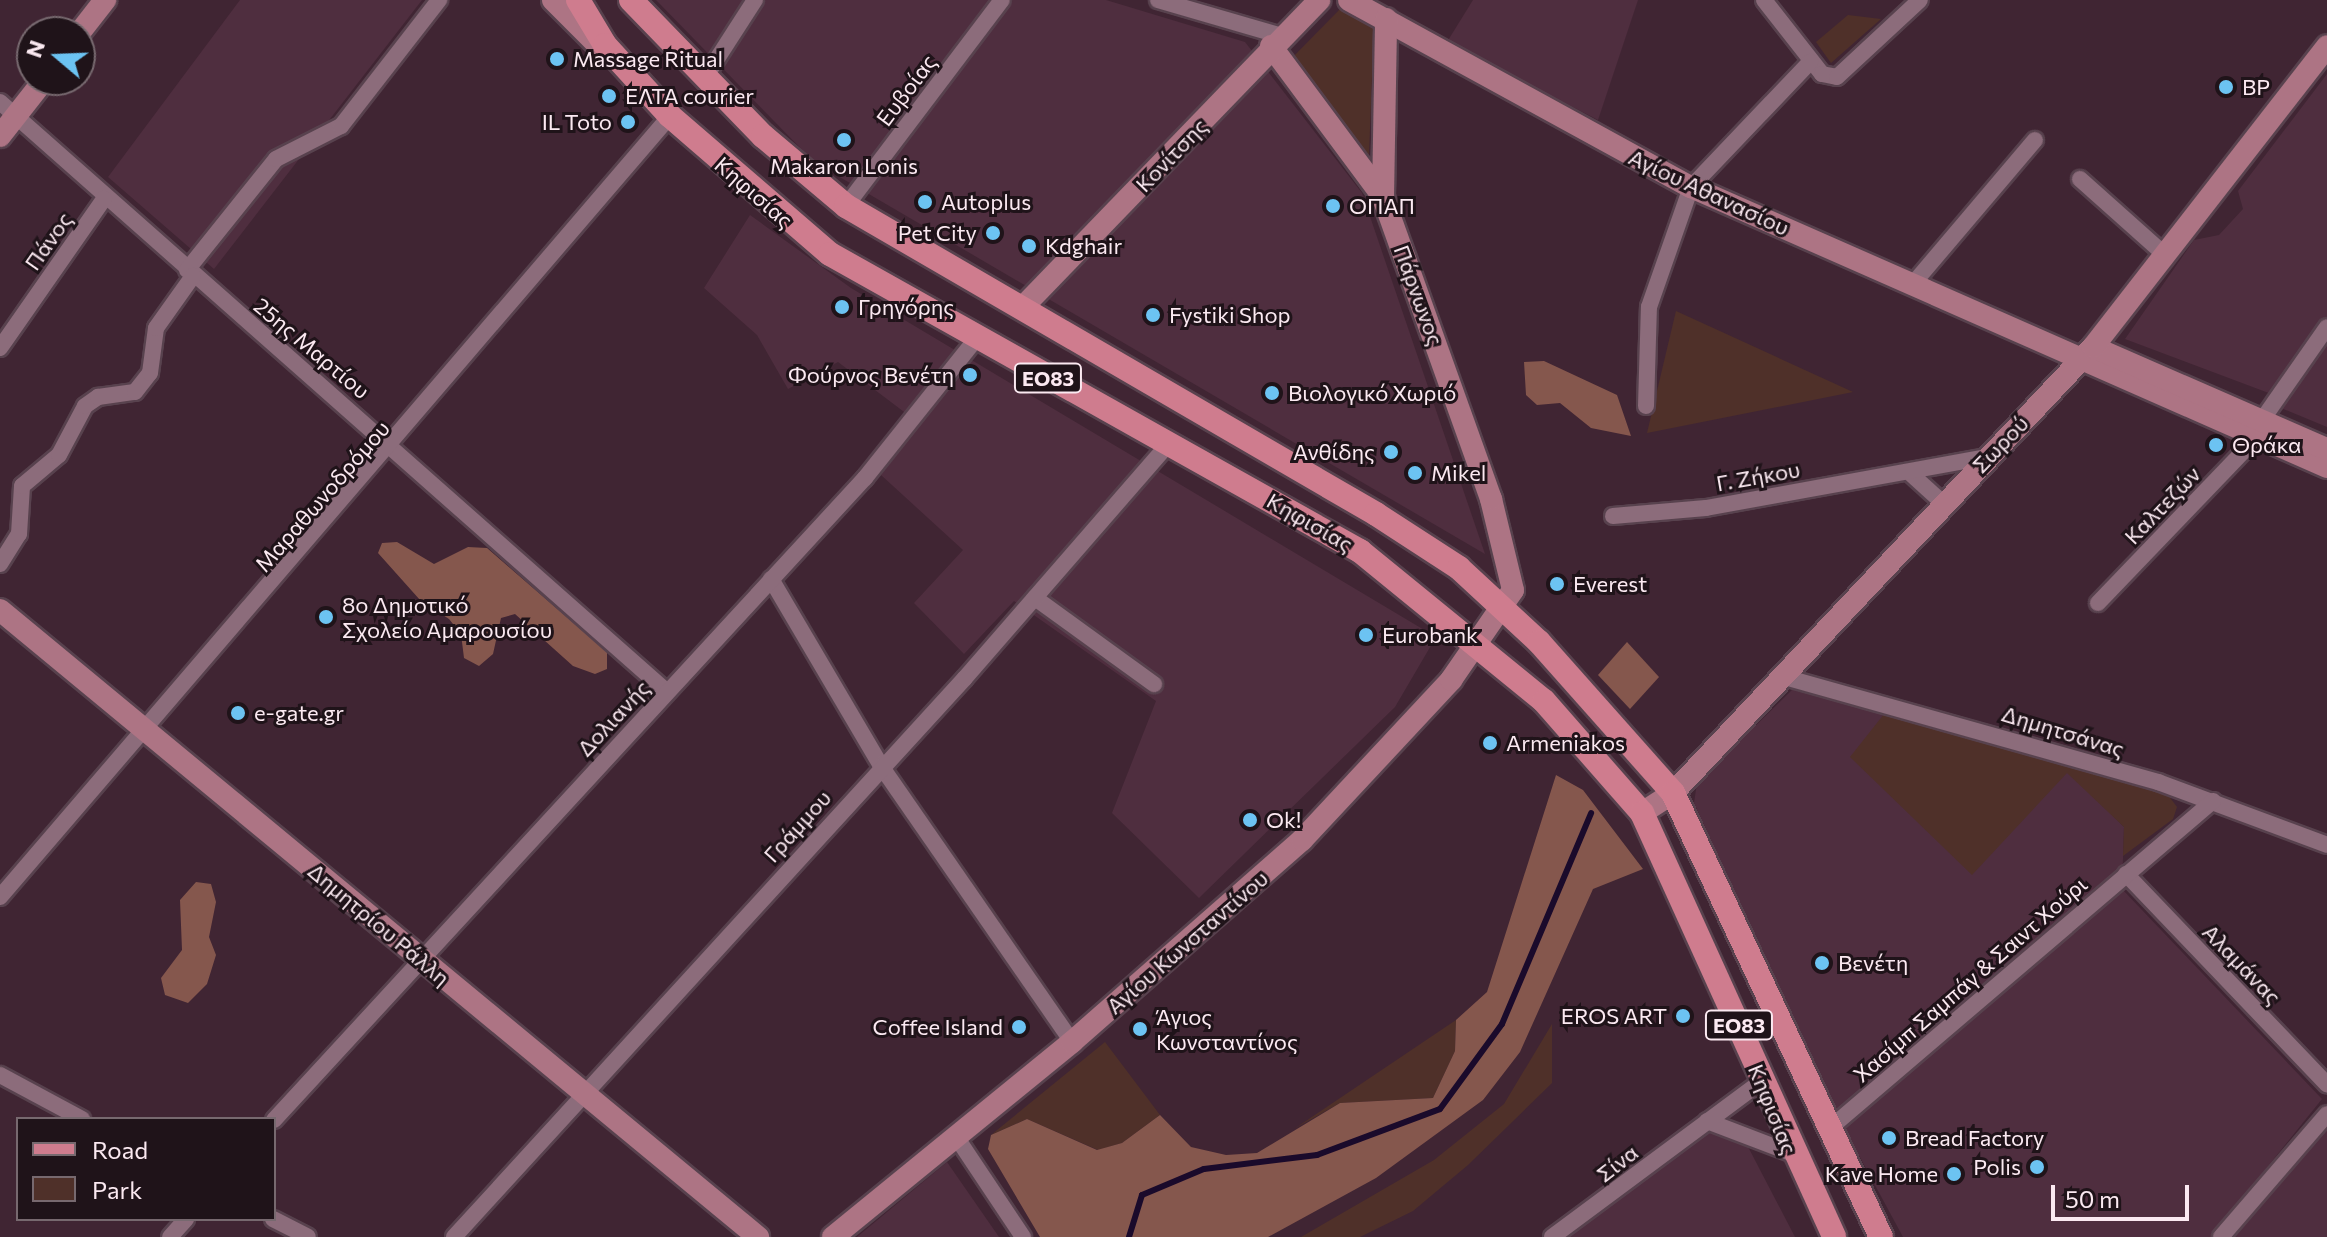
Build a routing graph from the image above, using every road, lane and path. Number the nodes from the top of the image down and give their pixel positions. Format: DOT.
graph roads {
  1 [pos="105,0"];
  2 [pos="439,0"];
  3 [pos="553,0"];
  4 [pos="578,0"];
  5 [pos="614,0"];
  6 [pos="631,0"];
  7 [pos="755,0"];
  8 [pos="1002,0"];
  9 [pos="1158,0"];
  10 [pos="1319,0"];
  11 [pos="1349,0"];
  12 [pos="1764,0"];
  13 [pos="1920,0"];
  14 [pos="1375,9"];
  15 [pos="92,16"];
  16 [pos="1276,41"];
  17 [pos="671,45"];
  18 [pos="2327,46"];
  19 [pos="1810,62"];
  20 [pos="704,79"];
  21 [pos="640,85"];
  22 [pos="24,96"];
  23 [pos="8,109"];
  24 [pos="670,116"];
  25 [pos="0,136"];
  26 [pos="2035,140"];
  27 [pos="2080,179"];
  28 [pos="1691,187"];
  29 [pos="1383,197"];
  30 [pos="104,199"];
  31 [pos="846,206"];
  32 [pos="2165,255"];
  33 [pos="190,273"];
  34 [pos="1912,285"];
  35 [pos="1022,308"];
  36 [pos="2327,327"];
  37 [pos="975,340"];
  38 [pos="0,348"];
  39 [pos="2081,360"];
  40 [pos="1646,406"];
  41 [pos="2259,429"];
  42 [pos="1170,442"];
  43 [pos="393,446"];
  44 [pos="2327,449"];
  45 [pos="1987,457"];
  46 [pos="2327,467"];
  47 [pos="1911,474"];
  48 [pos="1944,504"];
  49 [pos="1613,516"];
  50 [pos="0,564"];
  51 [pos="771,579"];
  52 [pos="1035,598"];
  53 [pos="2098,603"];
  54 [pos="1503,607"];
  55 [pos="0,610"];
  56 [pos="1479,641"];
  57 [pos="1781,676"];
  58 [pos="1154,684"];
  59 [pos="667,692"];
  60 [pos="148,732"];
  61 [pos="881,766"];
  62 [pos="1673,793"];
  63 [pos="2213,801"];
  64 [pos="1642,813"];
  65 [pos="2327,845"];
  66 [pos="2126,874"];
  67 [pos="0,897"];
  68 [pos="419,957"];
  69 [pos="1072,1042"];
  70 [pos="0,1075"];
  71 [pos="1762,1081"];
  72 [pos="2327,1084"];
  73 [pos="584,1094"];
  74 [pos="2327,1114"];
  75 [pos="78,1117"];
  76 [pos="276,1118"];
  77 [pos="1707,1121"];
  78 [pos="1829,1129"];
  79 [pos="957,1138"];
  80 [pos="1791,1153"];
  81 [pos="184,1221"];
  82 [pos="276,1221"];
  83 [pos="170,1237"];
  84 [pos="308,1237"];
  85 [pos="454,1237"];
  86 [pos="758,1237"];
  87 [pos="833,1237"];
  88 [pos="1023,1237"];
  89 [pos="1552,1237"];
  90 [pos="1834,1237"];
  91 [pos="1881,1237"];
  92 [pos="2221,1237"];
  1 -- 15 [label="street"];
  2 -- 33 [label="street"];
  3 -- 21 [label="street"];
  4 -- 21 [label="main road, Κηφισίας / ΕΟ83"];
  5 -- 17 [label="main road"];
  6 -- 17 [label="main road, Κηφισίας / ΕΟ83"];
  7 -- 20 [label="street"];
  8 -- 31 [label="street, Ευβοίας"];
  9 -- 16 [label="street"];
  10 -- 16 [label="street, Κονίτσης"];
  11 -- 14 [label="street, Αγίου Αθανασίου"];
  12 -- 19 [label="street"];
  13 -- 19 [label="street"];
  14 -- 28 [label="street, Αγίου Αθανασίου"];
  14 -- 29 [label="street, Πάρνωνος"];
  16 -- 29 [label="street"];
  16 -- 35 [label="street, Κονίτσης"];
  17 -- 20 [label="main road, Κηφισίας / ΕΟ83"];
  18 -- 32 [label="street, Σωρού"];
  19 -- 28 [label="street"];
  20 -- 31 [label="main road, Κηφισίας / ΕΟ83"];
  21 -- 24 [label="main road, Κηφισίας / ΕΟ83"];
  22 -- 23 [label="street"];
  23 -- 25 [label="street"];
  23 -- 30 [label="street, 25ης Μαρτίου"];
  24 -- 37 [label="main road, Κηφισίας / ΕΟ83"];
  24 -- 43 [label="street, Μαραθωνοδρόμου"];
  26 -- 34 [label="street"];
  27 -- 32 [label="street"];
  28 -- 34 [label="street, Αγίου Αθανασίου"];
  28 -- 40 [label="street"];
  29 -- 54 [label="street, Πάρνωνος"];
  30 -- 33 [label="street, 25ης Μαρτίου"];
  30 -- 38 [label="street, Πάνος"];
  31 -- 35 [label="main road, Κηφισίας / ΕΟ83"];
  32 -- 39 [label="street, Σωρού"];
  33 -- 43 [label="street, 25ης Μαρτίου"];
  33 -- 50 [label="street"];
  34 -- 39 [label="street, Αγίου Αθανασίου"];
  35 -- 54 [label="main road, Κηφισίας / ΕΟ83"];
  36 -- 41 [label="street, Καλτεζών"];
  37 -- 42 [label="main road, Κηφισίας / ΕΟ83"];
  37 -- 51 [label="street, Δολιανής"];
  39 -- 41 [label="street, Αγίου Αθανασίου"];
  39 -- 45 [label="street, Σωρού"];
  41 -- 44 [label="street"];
  41 -- 46 [label="street"];
  41 -- 53 [label="street, Καλτεζών"];
  42 -- 52 [label="street, Γράμμου"];
  42 -- 56 [label="main road, Κηφισίας / ΕΟ83"];
  43 -- 59 [label="street, 25ης Μαρτίου"];
  43 -- 60 [label="street, Μαραθωνοδρόμου"];
  45 -- 47 [label="street, Γ. Ζήκου"];
  45 -- 48 [label="street, Σωρού"];
  47 -- 48 [label="street"];
  47 -- 49 [label="street, Γ. Ζήκου"];
  48 -- 57 [label="street, Σωρού"];
  51 -- 59 [label="street, Δολιανής"];
  51 -- 61 [label="street"];
  52 -- 58 [label="street"];
  52 -- 61 [label="street, Γράμμου"];
  54 -- 56 [label="street, Αγίου Κωνσταντίνου"];
  54 -- 62 [label="main road, Κηφισίας / ΕΟ83"];
  55 -- 60 [label="street, Δημητρίου Ράλλη"];
  56 -- 64 [label="main road, Κηφισίας / ΕΟ83"];
  56 -- 69 [label="street, Αγίου Κωνσταντίνου"];
  57 -- 62 [label="street, Σωρού"];
  57 -- 63 [label="street, Δημητσάνας"];
  59 -- 68 [label="street, Δολιανής"];
  60 -- 67 [label="street, Μαραθωνοδρόμου"];
  60 -- 68 [label="street, Δημητρίου Ράλλη"];
  61 -- 69 [label="street"];
  61 -- 73 [label="street, Γράμμου"];
  62 -- 64 [label="street, Σωρού"];
  62 -- 78 [label="main road, Κηφισίας / ΕΟ83"];
  63 -- 65 [label="street, Δημητσάνας"];
  63 -- 66 [label="street, Χασίμπ Σαμπάγ & Σαιντ Χούρι"];
  64 -- 71 [label="main road, Κηφισίας / ΕΟ83"];
  66 -- 72 [label="street, Αλαμάνας"];
  66 -- 78 [label="street, Χασίμπ Σαμπάγ & Σαιντ Χούρι"];
  68 -- 73 [label="street, Δημητρίου Ράλλη"];
  68 -- 76 [label="street, Δολιανής"];
  69 -- 79 [label="street, Αγίου Κωνσταντίνου"];
  70 -- 75 [label="street"];
  71 -- 77 [label="street, Σίνα"];
  71 -- 80 [label="main road, Κηφισίας / ΕΟ83"];
  73 -- 85 [label="street, Γράμμου"];
  73 -- 86 [label="street, Δημητρίου Ράλλη"];
  74 -- 92 [label="street"];
  77 -- 80 [label="street"];
  77 -- 89 [label="street, Σίνα"];
  78 -- 91 [label="main road, Κηφισίας / ΕΟ83"];
  79 -- 87 [label="street, Αγίου Κωνσταντίνου"];
  79 -- 88 [label="street"];
  80 -- 90 [label="main road, Κηφισίας / ΕΟ83"];
  81 -- 83 [label="street"];
  82 -- 84 [label="street"];
}
